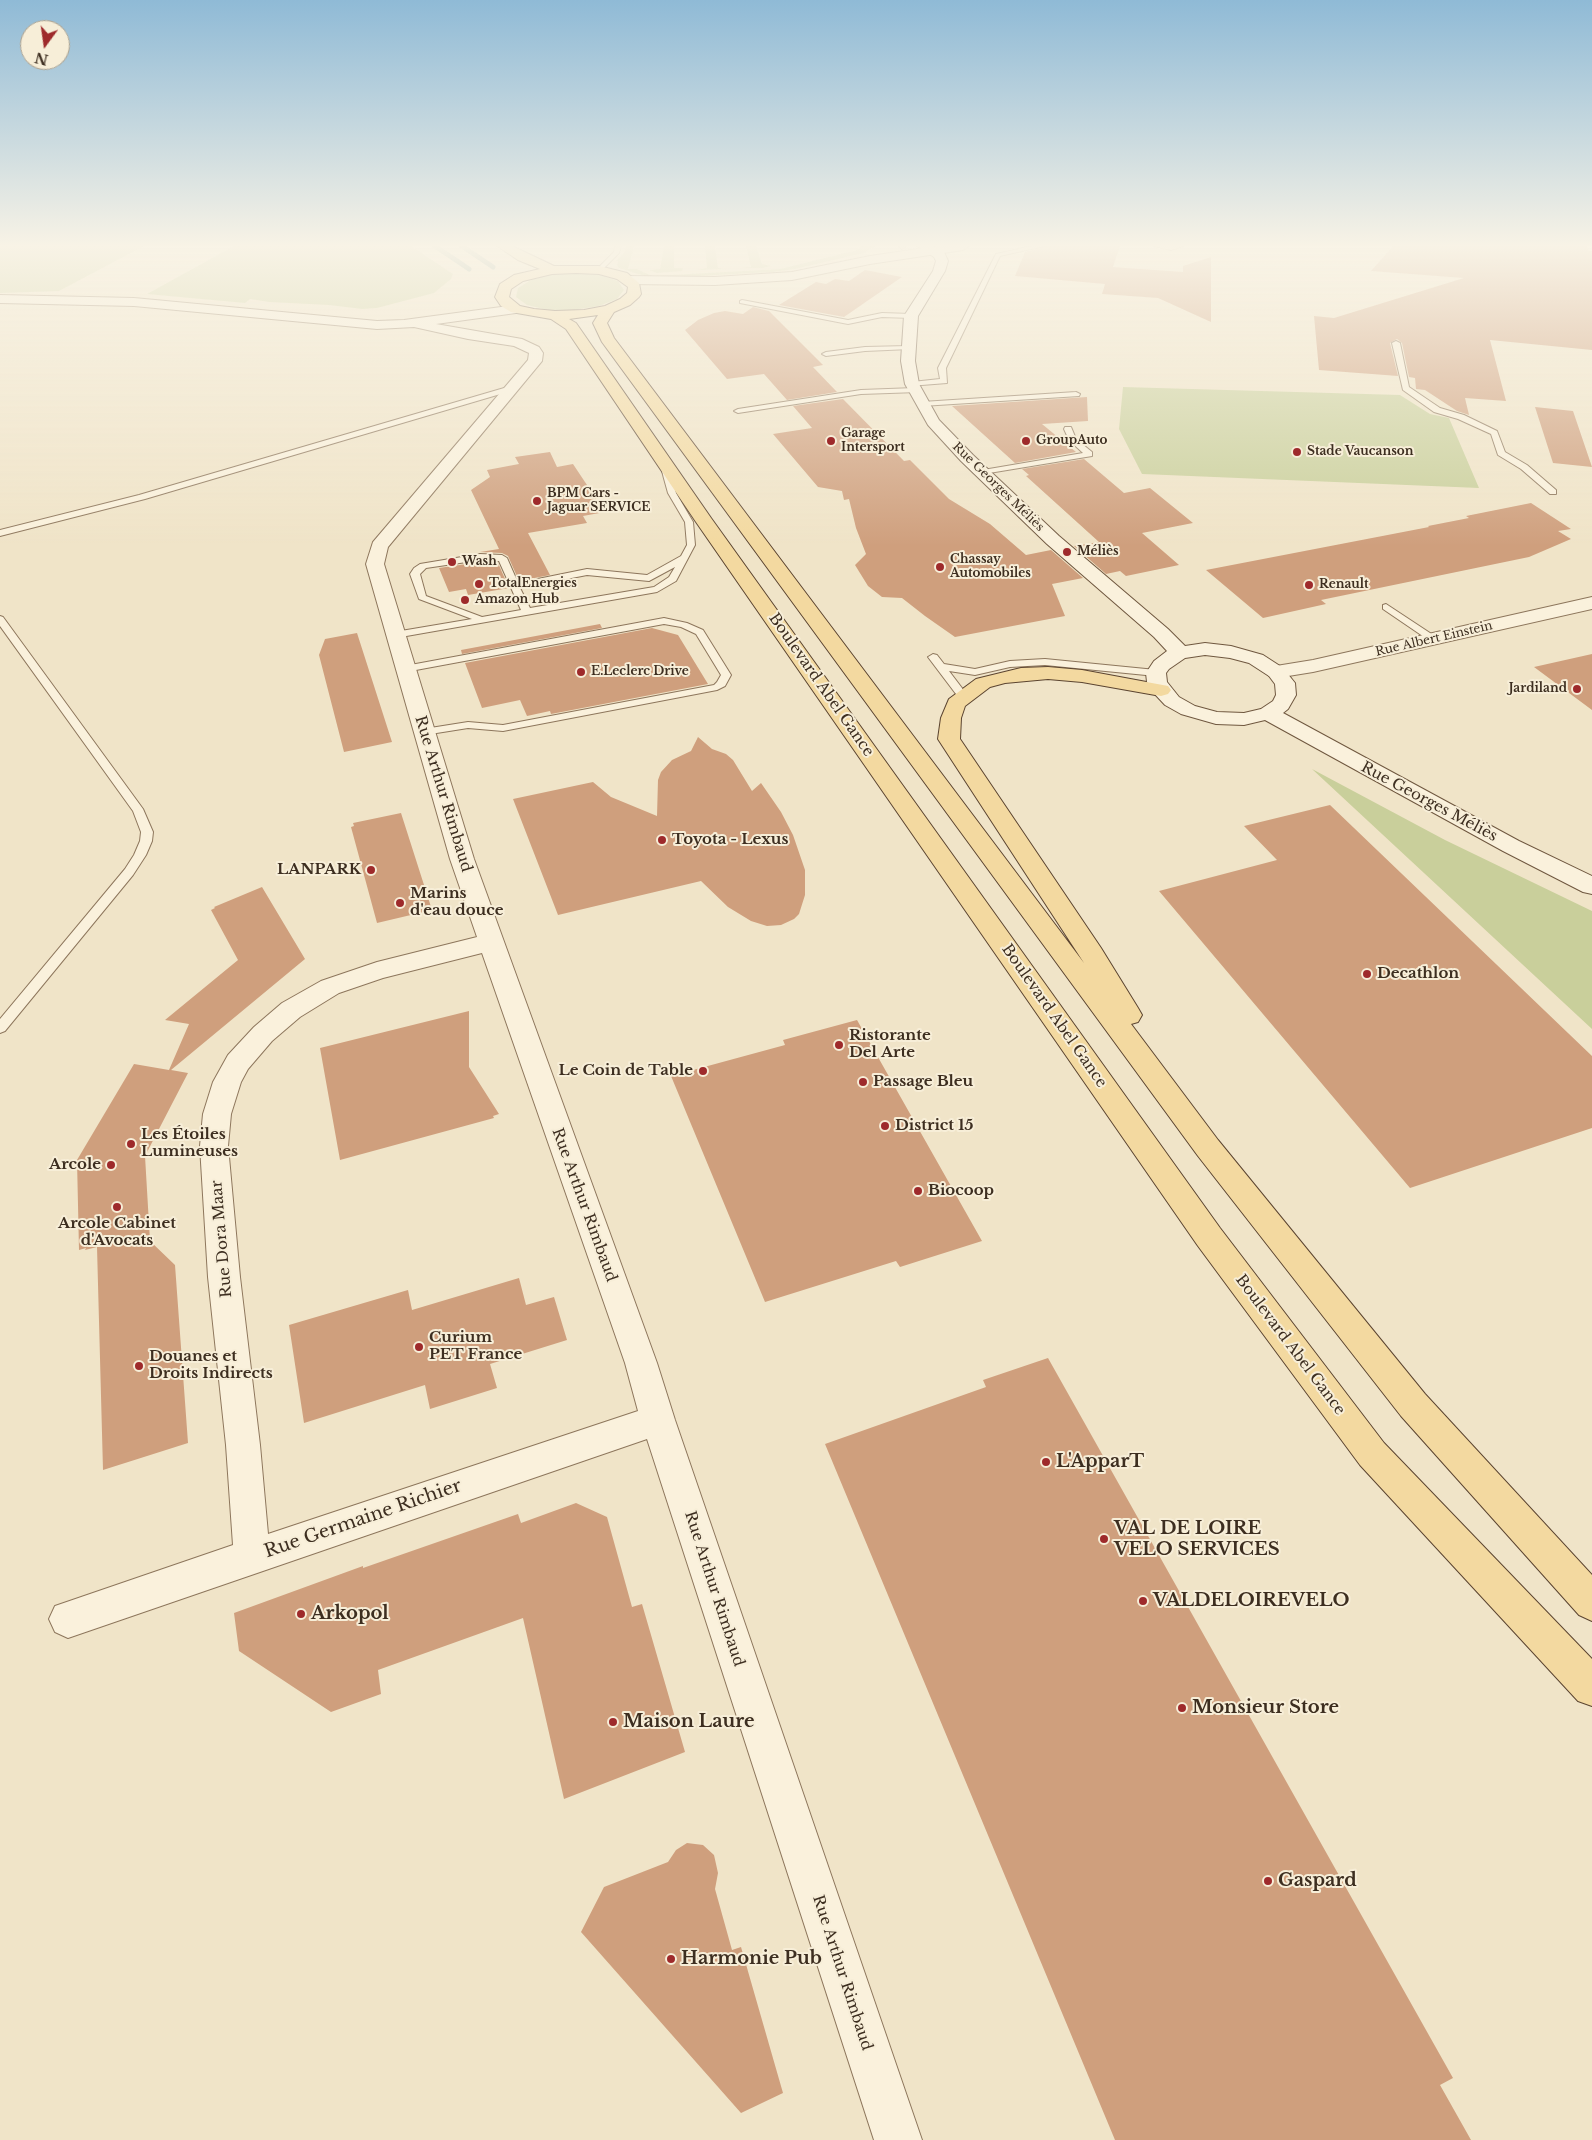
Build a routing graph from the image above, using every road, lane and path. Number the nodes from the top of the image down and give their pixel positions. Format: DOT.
graph roads {
  1 [pos="525,346"];
  2 [pos="585,346"];
  3 [pos="612,346"];
  4 [pos="953,346"];
  5 [pos="1397,346"];
  6 [pos="908,348"];
  7 [pos="826,354"];
  8 [pos="511,388"];
  9 [pos="916,392"];
  10 [pos="1076,394"];
  11 [pos="738,411"];
  12 [pos="1068,429"];
  13 [pos="664,461"];
  14 [pos="983,472"];
  15 [pos="1553,492"];
  16 [pos="0,533"];
  17 [pos="685,558"];
  18 [pos="515,586"];
  19 [pos="1592,603"];
  20 [pos="1386,607"];
  21 [pos="527,612"];
  22 [pos="0,619"];
  23 [pos="480,620"];
  24 [pos="404,633"];
  25 [pos="1433,639"];
  26 [pos="1180,653"];
  27 [pos="933,657"];
  28 [pos="941,667"];
  29 [pos="406,669"];
  30 [pos="1276,672"];
  31 [pos="1158,682"];
  32 [pos="963,696"];
  33 [pos="1268,713"];
  34 [pos="424,732"];
  35 [pos="1592,886"];
  36 [pos="492,942"];
  37 [pos="0,1028"];
  38 [pos="1208,1148"];
  39 [pos="658,1420"];
  40 [pos="252,1557"];
  41 [pos="1592,1602"];
  42 [pos="68,1619"];
  43 [pos="1592,1687"];
  44 [pos="898,2140"];
  1 -- 8 [label="street, Rue Arthur Rimbaud"];
  2 -- 13 [label="main road, Boulevard Abel Gance"];
  3 -- 38 [label="main road"];
  4 -- 9 [label="lane"];
  5 -- 15 [label="lane"];
  6 -- 7 [label="lane"];
  6 -- 9 [label="street, Rue Georges Méliès"];
  8 -- 16 [label="lane"];
  8 -- 24 [label="street, Rue Arthur Rimbaud"];
  9 -- 10 [label="lane"];
  9 -- 11 [label="lane"];
  9 -- 14 [label="street, Rue Georges Méliès"];
  12 -- 14 [label="lane"];
  13 -- 17 [label="lane"];
  13 -- 43 [label="main road, Boulevard Abel Gance"];
  14 -- 26 [label="street, Rue Georges Méliès"];
  17 -- 18 [label="lane"];
  17 -- 21 [label="lane"];
  18 -- 21 [label="lane"];
  18 -- 23 [label="lane"];
  19 -- 25 [label="street, Rue Albert Einstein"];
  20 -- 25 [label="lane"];
  21 -- 23 [label="lane"];
  22 -- 37 [label="lane"];
  23 -- 24 [label="lane"];
  24 -- 29 [label="street, Rue Arthur Rimbaud"];
  25 -- 30 [label="street, Rue Albert Einstein"];
  26 -- 30 [label="street"];
  26 -- 31 [label="street"];
  27 -- 28 [label="lane"];
  28 -- 31 [label="lane"];
  28 -- 32 [label="lane"];
  29 -- 34 [label="street, Rue Arthur Rimbaud"];
  29 -- 34 [label="lane"];
  30 -- 33 [label="street"];
  31 -- 32 [label="main road"];
  31 -- 33 [label="street"];
  32 -- 38 [label="main road"];
  33 -- 35 [label="street, Rue Georges Méliès"];
  34 -- 36 [label="street, Rue Arthur Rimbaud"];
  36 -- 39 [label="street, Rue Arthur Rimbaud"];
  36 -- 40 [label="street, Rue Dora Maar"];
  38 -- 41 [label="main road"];
  39 -- 40 [label="street, Rue Germaine Richier"];
  39 -- 44 [label="street, Rue Arthur Rimbaud"];
  40 -- 42 [label="street, Rue Germaine Richier"];
}
